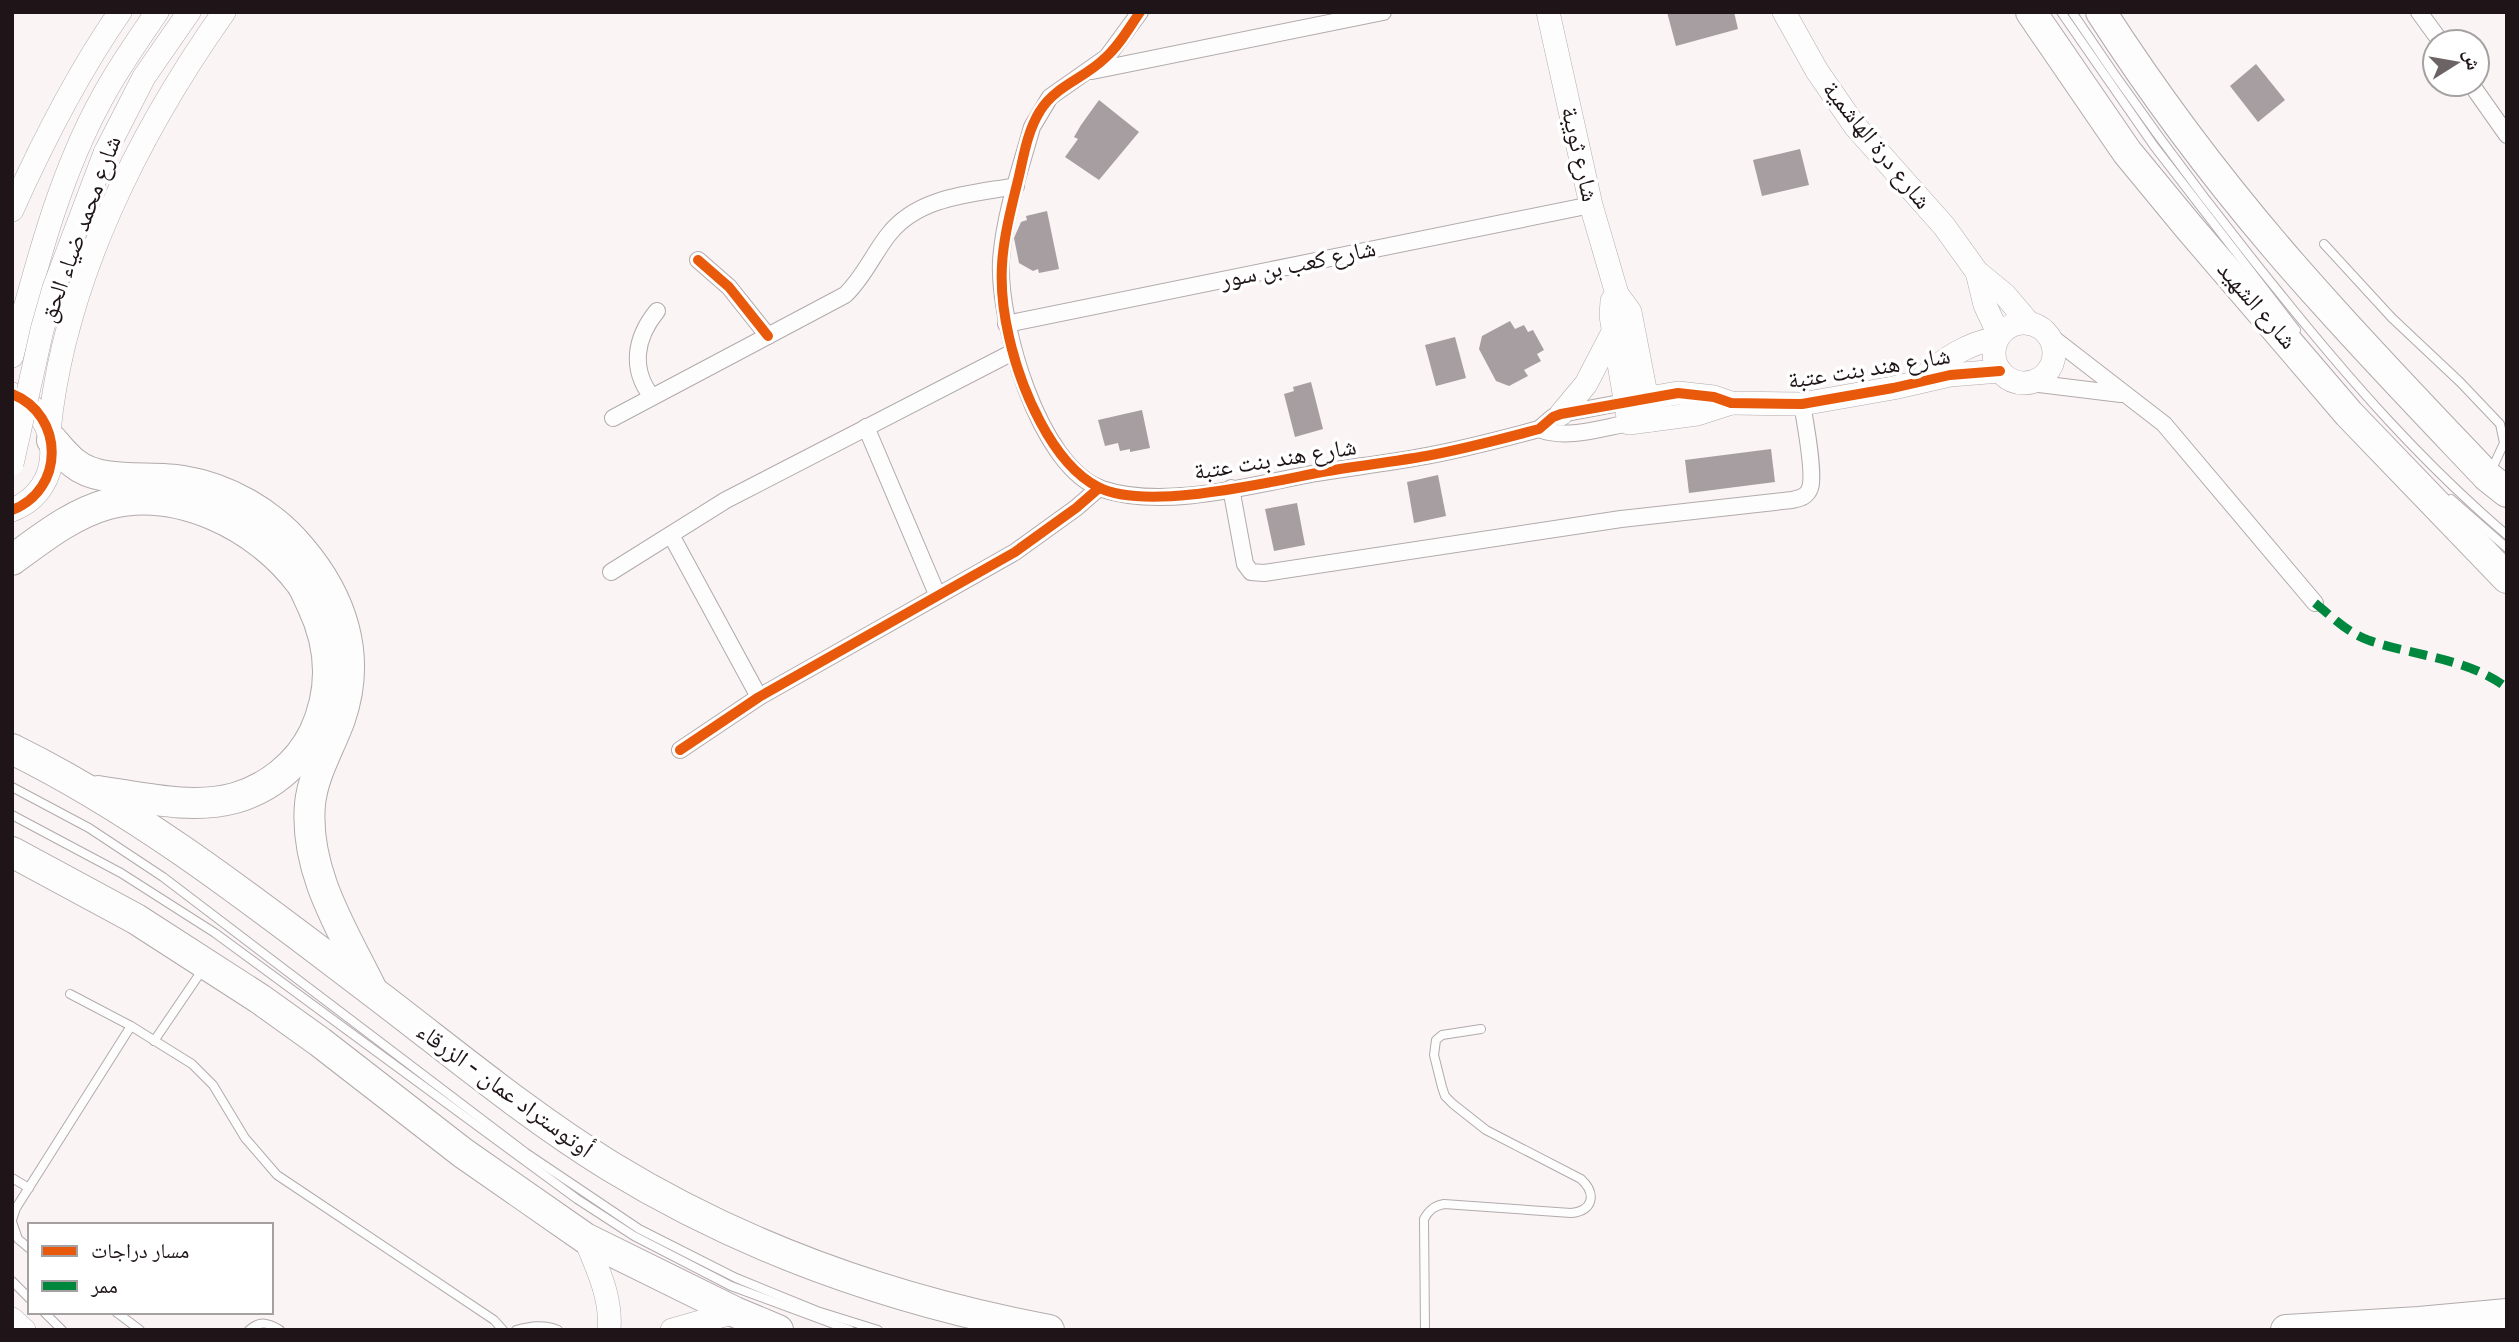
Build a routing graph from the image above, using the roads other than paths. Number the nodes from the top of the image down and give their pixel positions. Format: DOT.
graph roads {
  1 [pos="120,12"];
  2 [pos="157,12"];
  3 [pos="190,12"];
  4 [pos="224,12"];
  5 [pos="1140,12"];
  6 [pos="1383,12"];
  7 [pos="1548,12"];
  8 [pos="1784,12"];
  9 [pos="2031,12"];
  10 [pos="2061,12"];
  11 [pos="2072,12"];
  12 [pos="2101,12"];
  13 [pos="2419,12"];
  14 [pos="2431,28"];
  15 [pos="1089,71"];
  16 [pos="2481,98"];
  17 [pos="2507,135"];
  18 [pos="1016,186"];
  19 [pos="1591,205"];
  20 [pos="12,210"];
  21 [pos="2324,244"];
  22 [pos="698,260"];
  23 [pos="1977,272"];
  24 [pos="1617,295"];
  25 [pos="657,311"];
  26 [pos="2028,322"];
  27 [pos="1006,324"];
  28 [pos="1613,332"];
  29 [pos="2049,335"];
  30 [pos="768,336"];
  31 [pos="1998,337"];
  32 [pos="2306,341"];
  33 [pos="1013,352"];
  34 [pos="12,356"];
  35 [pos="2000,371"];
  36 [pos="1919,381"];
  37 [pos="2031,383"];
  38 [pos="12,394"];
  39 [pos="2126,395"];
  40 [pos="652,397"];
  41 [pos="1802,404"];
  42 [pos="1638,411"];
  43 [pos="1561,414"];
  44 [pos="613,418"];
  45 [pos="866,426"];
  46 [pos="1539,429"];
  47 [pos="51,435"];
  48 [pos="12,464"];
  49 [pos="2497,484"];
  50 [pos="1099,488"];
  51 [pos="1231,488"];
  52 [pos="2440,489"];
  53 [pos="12,510"];
  54 [pos="671,535"];
  55 [pos="2507,535"];
  56 [pos="2507,548"];
  57 [pos="12,559"];
  58 [pos="611,572"];
  59 [pos="2507,578"];
  60 [pos="937,594"];
  61 [pos="2315,603"];
  62 [pos="760,697"];
  63 [pos="12,750"];
  64 [pos="680,750"];
  65 [pos="12,787"];
  66 [pos="87,789"];
  67 [pos="12,815"];
  68 [pos="12,852"];
  69 [pos="207,964"];
  70 [pos="373,992"];
  71 [pos="70,994"];
  72 [pos="131,1026"];
  73 [pos="1481,1029"];
  74 [pos="154,1041"];
  75 [pos="12,1178"];
  76 [pos="29,1188"];
  77 [pos="12,1221"];
  78 [pos="585,1238"];
  79 [pos="28,1247"];
  80 [pos="12,1281"];
  81 [pos="28,1296"];
  82 [pos="735,1312"];
  83 [pos="46,1314"];
  84 [pos="119,1314"];
  85 [pos="2507,1314"];
  86 [pos="12,1319"];
  87 [pos="24,1330"];
  88 [pos="62,1330"];
  89 [pos="140,1330"];
  90 [pos="249,1330"];
  91 [pos="281,1330"];
  92 [pos="503,1330"];
  93 [pos="516,1330"];
  94 [pos="558,1330"];
  95 [pos="608,1330"];
  96 [pos="672,1330"];
  97 [pos="778,1330"];
  98 [pos="850,1330"];
  99 [pos="878,1330"];
  100 [pos="1049,1330"];
  101 [pos="1426,1330"];
  102 [pos="2286,1330"];
  1 -- 20 [label="street"];
  2 -- 34 [label="street, شارع محمد ضياء الحق"];
  3 -- 48 [label="street, شارع محمد ضياء الحق, bridge"];
  4 -- 47 [label="street"];
  5 -- 15 [label="street, شارع هند بنت عتبة"];
  6 -- 15 [label="street"];
  7 -- 19 [label="street, شارع ثويبة"];
  8 -- 23 [label="street, شارع درة الهاشمية"];
  9 -- 59 [label="highway, شارع الشهيد"];
  10 -- 32 [label="lane"];
  11 -- 55 [label="lane"];
  12 -- 49 [label="highway"];
  13 -- 14 [label="street"];
  15 -- 18 [label="street, شارع هند بنت عتبة"];
  16 -- 17 [label="street"];
  18 -- 27 [label="street, شارع هند بنت عتبة"];
  18 -- 30 [label="street"];
  19 -- 24 [label="street, شارع ثويبة"];
  19 -- 27 [label="street, شارع كعب بن سور"];
  21 -- 49 [label="lane"];
  22 -- 30 [label="street"];
  23 -- 26 [label="street, شارع درة الهاشمية"];
  23 -- 31 [label="street, شارع درة الهاشمية"];
  24 -- 28 [label="street, شارع ثويبة"];
  24 -- 42 [label="street, شارع ثويبة"];
  25 -- 40 [label="street"];
  26 -- 29 [label="street"];
  26 -- 31 [label="street"];
  27 -- 33 [label="street, شارع هند بنت عتبة"];
  28 -- 42 [label="street, شارع ثويبة"];
  28 -- 43 [label="street"];
  29 -- 37 [label="street"];
  29 -- 39 [label="street"];
  30 -- 40 [label="street"];
  31 -- 35 [label="street"];
  31 -- 36 [label="street, شارع هند بنت عتبة"];
  33 -- 45 [label="street"];
  33 -- 50 [label="street, شارع هند بنت عتبة"];
  35 -- 36 [label="street, شارع هند بنت عتبة"];
  35 -- 37 [label="street"];
  36 -- 41 [label="street, شارع هند بنت عتبة"];
  37 -- 39 [label="street"];
  38 -- 47 [label="street"];
  39 -- 61 [label="street"];
  40 -- 44 [label="street"];
  41 -- 42 [label="street, شارع هند بنت عتبة"];
  41 -- 51 [label="street"];
  42 -- 43 [label="street, شارع هند بنت عتبة"];
  42 -- 46 [label="street, شارع هند بنت عتبة"];
  43 -- 46 [label="street, شارع هند بنت عتبة"];
  45 -- 54 [label="street"];
  45 -- 60 [label="street"];
  46 -- 51 [label="street, شارع هند بنت عتبة"];
  47 -- 53 [label="street"];
  47 -- 70 [label="highway"];
  50 -- 51 [label="street, شارع هند بنت عتبة"];
  50 -- 60 [label="street"];
  52 -- 56 [label="lane"];
  54 -- 58 [label="street"];
  54 -- 62 [label="street"];
  57 -- 66 [label="highway"];
  60 -- 62 [label="street"];
  62 -- 64 [label="street"];
  63 -- 66 [label="highway, أوتوستراد عمان - الزرقاء"];
  65 -- 99 [label="lane"];
  66 -- 70 [label="highway, أوتوستراد عمان - الزرقاء"];
  67 -- 98 [label="lane"];
  68 -- 69 [label="highway"];
  69 -- 74 [label="lane"];
  69 -- 78 [label="highway"];
  70 -- 100 [label="highway, أوتوستراد عمان - الزرقاء"];
  71 -- 72 [label="lane"];
  72 -- 74 [label="lane"];
  72 -- 76 [label="lane"];
  73 -- 101 [label="lane"];
  74 -- 92 [label="lane"];
  75 -- 76 [label="lane"];
  76 -- 77 [label="lane"];
  77 -- 79 [label="lane"];
  78 -- 82 [label="highway"];
  78 -- 95 [label="street"];
  80 -- 81 [label="lane"];
  82 -- 96 [label="street"];
  82 -- 97 [label="highway"];
  83 -- 88 [label="lane"];
  84 -- 89 [label="lane"];
  85 -- 102 [label="highway"];
  86 -- 87 [label="street"];
  90 -- 91 [label="lane"];
  93 -- 94 [label="lane"];
}
